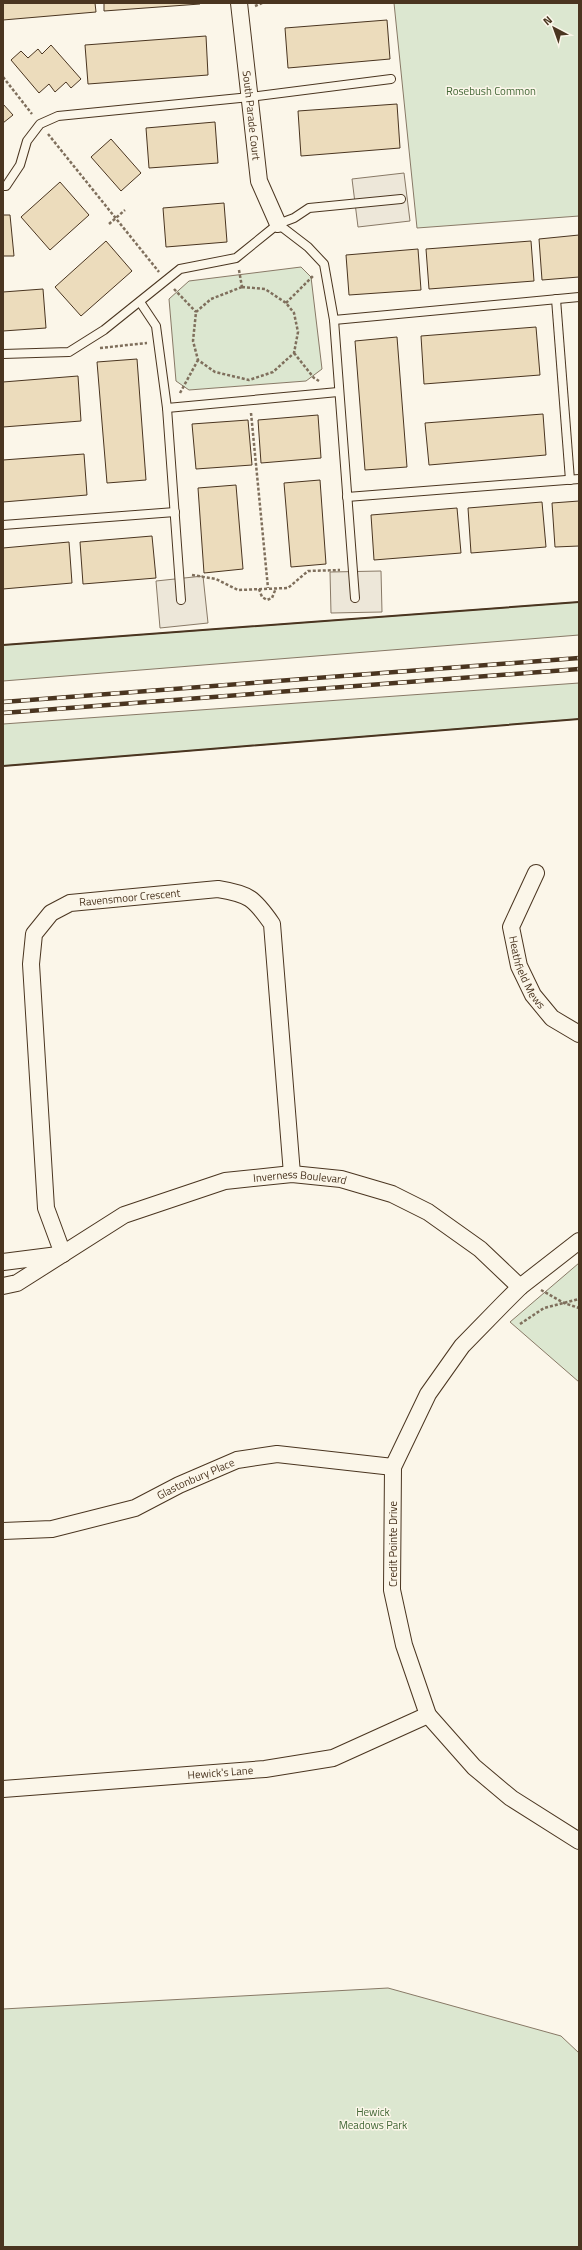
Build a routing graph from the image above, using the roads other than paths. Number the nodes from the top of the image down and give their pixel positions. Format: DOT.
graph roads {
  1 [pos="239,3"];
  2 [pos="391,79"];
  3 [pos="250,97"];
  4 [pos="3,186"];
  5 [pos="401,199"];
  6 [pos="278,224"];
  7 [pos="579,297"];
  8 [pos="556,299"];
  9 [pos="140,302"];
  10 [pos="334,320"];
  11 [pos="3,354"];
  12 [pos="338,392"];
  13 [pos="167,408"];
  14 [pos="575,480"];
  15 [pos="347,497"];
  16 [pos="175,512"];
  17 [pos="3,525"];
  18 [pos="355,598"];
  19 [pos="181,600"];
  20 [pos="536,873"];
  21 [pos="579,1034"];
  22 [pos="292,1174"];
  23 [pos="579,1241"];
  24 [pos="64,1254"];
  25 [pos="3,1262"];
  26 [pos="3,1286"];
  27 [pos="520,1287"];
  28 [pos="393,1468"];
  29 [pos="3,1531"];
  30 [pos="428,1715"];
  31 [pos="3,1789"];
  32 [pos="579,1841"];
  1 -- 3 [label="street, South Parade Court"];
  2 -- 3 [label="lane"];
  3 -- 4 [label="lane"];
  3 -- 6 [label="street, South Parade Court"];
  5 -- 6 [label="lane"];
  6 -- 9 [label="lane"];
  6 -- 10 [label="lane"];
  7 -- 8 [label="lane"];
  8 -- 10 [label="lane"];
  8 -- 14 [label="lane"];
  9 -- 11 [label="lane"];
  9 -- 13 [label="lane"];
  10 -- 12 [label="lane"];
  12 -- 13 [label="lane"];
  12 -- 15 [label="lane"];
  13 -- 16 [label="lane"];
  14 -- 15 [label="lane"];
  15 -- 18 [label="lane"];
  16 -- 17 [label="lane"];
  16 -- 19 [label="lane"];
  20 -- 21 [label="street, Heathfield Mews"];
  22 -- 24 [label="street, Inverness Boulevard"];
  22 -- 24 [label="street, Ravensmoor Crescent"];
  22 -- 27 [label="street, Inverness Boulevard"];
  23 -- 27 [label="street, Credit Pointe Drive"];
  24 -- 25 [label="street, Inverness Boulevard"];
  24 -- 26 [label="street, Inverness Boulevard"];
  27 -- 28 [label="street, Credit Pointe Drive"];
  28 -- 29 [label="street, Glastonbury Place"];
  28 -- 30 [label="street, Credit Pointe Drive"];
  30 -- 31 [label="street, Hewick's Lane"];
  30 -- 32 [label="street, Credit Pointe Drive"];
}
